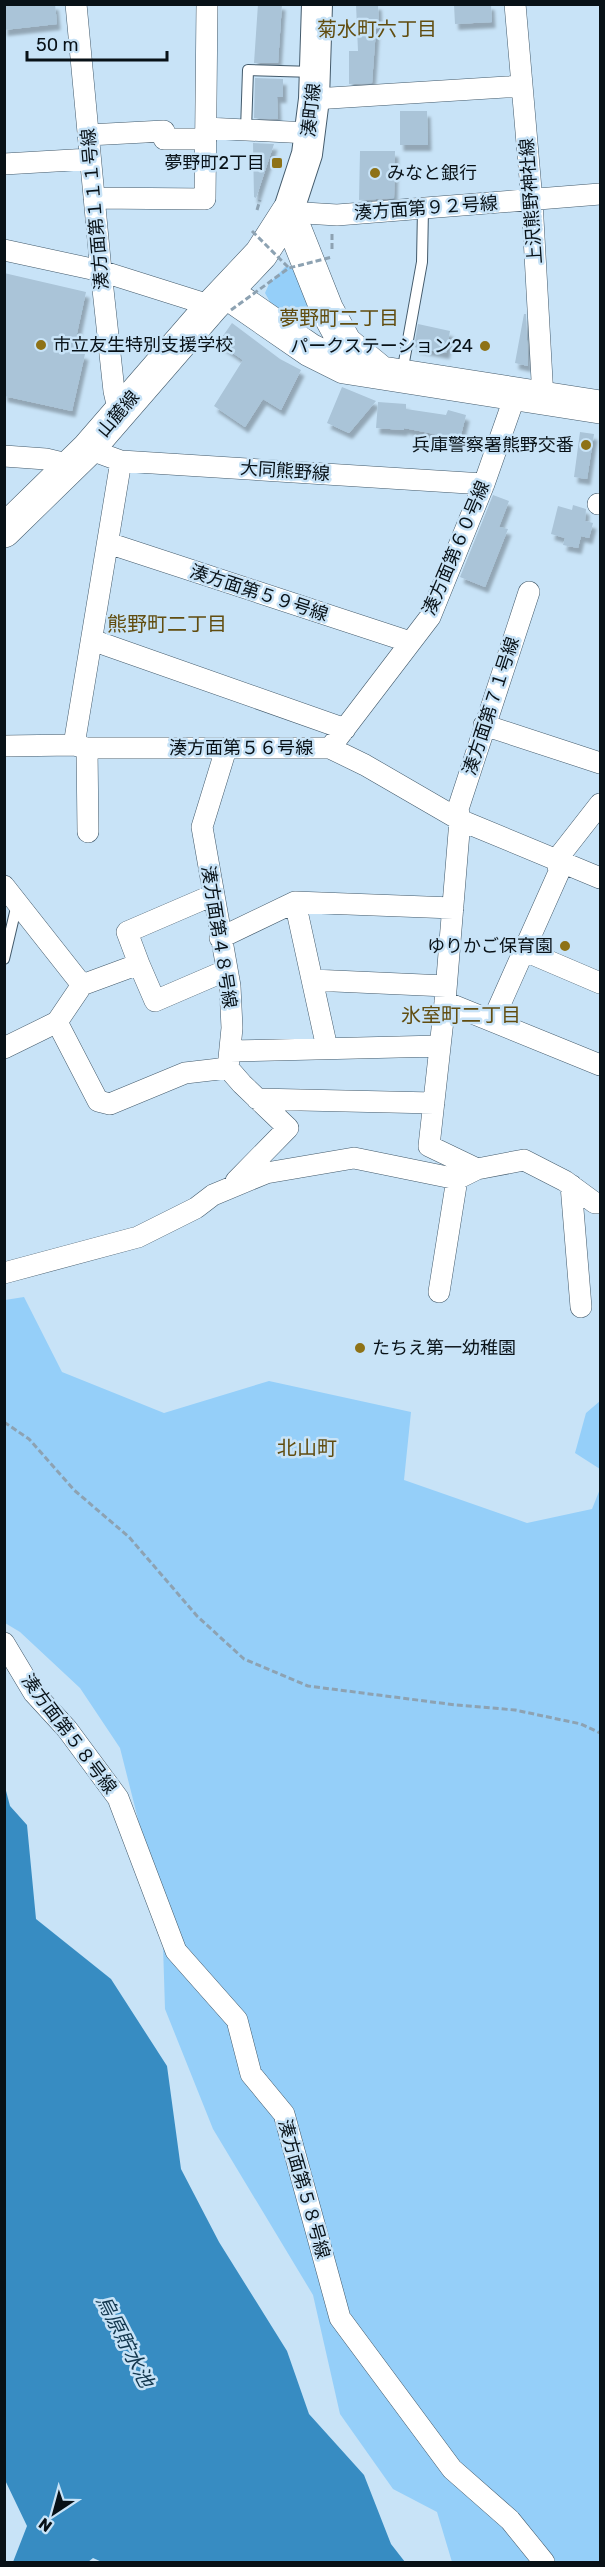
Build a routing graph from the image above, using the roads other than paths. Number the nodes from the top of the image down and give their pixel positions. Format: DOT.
graph roads {
  1 [pos="76,4"];
  2 [pos="207,4"];
  3 [pos="317,4"];
  4 [pos="515,4"];
  5 [pos="314,86"];
  6 [pos="522,86"];
  7 [pos="246,130"];
  8 [pos="309,133"];
  9 [pos="206,134"];
  10 [pos="88,135"];
  11 [pos="90,159"];
  12 [pos="4,164"];
  13 [pos="600,194"];
  14 [pos="94,198"];
  15 [pos="531,201"];
  16 [pos="423,209"];
  17 [pos="288,212"];
  18 [pos="4,249"];
  19 [pos="101,271"];
  20 [pos="223,303"];
  21 [pos="392,374"];
  22 [pos="530,396"];
  23 [pos="600,407"];
  24 [pos="119,412"];
  25 [pos="4,456"];
  26 [pos="80,457"];
  27 [pos="121,461"];
  28 [pos="484,484"];
  29 [pos="4,531"];
  30 [pos="108,543"];
  31 [pos="529,592"];
  32 [pos="92,640"];
  33 [pos="410,642"];
  34 [pos="484,724"];
  35 [pos="345,729"];
  36 [pos="4,746"];
  37 [pos="81,747"];
  38 [pos="330,748"];
  39 [pos="226,749"];
  40 [pos="600,763"];
  41 [pos="600,804"];
  42 [pos="460,820"];
  43 [pos="88,832"];
  44 [pos="557,859"];
  45 [pos="600,878"];
  46 [pos="213,895"];
  47 [pos="10,896"];
  48 [pos="295,902"];
  49 [pos="453,908"];
  50 [pos="220,938"];
  51 [pos="525,951"];
  52 [pos="4,959"];
  53 [pos="139,964"];
  54 [pos="227,970"];
  55 [pos="312,980"];
  56 [pos="600,983"];
  57 [pos="82,985"];
  58 [pos="446,994"];
  59 [pos="493,1020"];
  60 [pos="57,1022"];
  61 [pos="440,1046"];
  62 [pos="4,1048"];
  63 [pos="327,1048"];
  64 [pos="229,1060"];
  65 [pos="600,1065"];
  66 [pos="256,1099"];
  67 [pos="434,1103"];
  68 [pos="477,1169"];
  69 [pos="457,1179"];
  70 [pos="570,1185"];
  71 [pos="230,1188"];
  72 [pos="600,1203"];
  73 [pos="4,1272"];
  74 [pos="439,1292"];
  75 [pos="581,1307"];
  76 [pos="4,1643"];
  77 [pos="544,2562"];
  1 -- 10 [label="street, 湊方面第１１１号線"];
  2 -- 9 [label="street"];
  3 -- 5 [label="street, 湊町線"];
  4 -- 6 [label="street, 上沢熊野神社線"];
  5 -- 6 [label="street"];
  5 -- 7 [label="lane"];
  5 -- 8 [label="street, 湊町線"];
  6 -- 15 [label="street, 上沢熊野神社線"];
  7 -- 8 [label="street"];
  7 -- 9 [label="street"];
  8 -- 17 [label="street, 湊町線"];
  9 -- 10 [label="street"];
  9 -- 14 [label="street"];
  10 -- 11 [label="street, 湊方面第１１１号線"];
  11 -- 12 [label="street"];
  11 -- 14 [label="street, 湊方面第１１１号線"];
  13 -- 15 [label="street, 湊方面第９２号線"];
  14 -- 19 [label="street, 湊方面第１１１号線"];
  15 -- 16 [label="street, 湊方面第９２号線"];
  15 -- 22 [label="street, 上沢熊野神社線"];
  16 -- 17 [label="street, 湊方面第９２号線"];
  16 -- 21 [label="lane"];
  17 -- 20 [label="main road, 山麓線"];
  17 -- 21 [label="main road"];
  18 -- 19 [label="street"];
  19 -- 20 [label="street"];
  19 -- 24 [label="street, 湊方面第１１１号線"];
  20 -- 21 [label="main road"];
  20 -- 24 [label="main road, 山麓線"];
  21 -- 22 [label="main road"];
  22 -- 23 [label="main road"];
  22 -- 28 [label="street, 湊方面第６０号線"];
  24 -- 26 [label="main road, 山麓線"];
  25 -- 26 [label="street, 大同熊野線"];
  26 -- 27 [label="street, 大同熊野線"];
  26 -- 29 [label="main road, 山麓線"];
  27 -- 28 [label="street, 大同熊野線"];
  27 -- 30 [label="street"];
  28 -- 33 [label="street, 湊方面第６０号線"];
  30 -- 32 [label="street"];
  30 -- 33 [label="street, 湊方面第５９号線"];
  31 -- 34 [label="street, 湊方面第７１号線"];
  32 -- 35 [label="street"];
  32 -- 37 [label="street"];
  33 -- 35 [label="street, 湊方面第６０号線"];
  34 -- 40 [label="street"];
  34 -- 42 [label="street, 湊方面第７１号線"];
  35 -- 38 [label="street, 湊方面第６０号線"];
  36 -- 37 [label="street, 湊方面第５６号線"];
  37 -- 39 [label="street, 湊方面第５６号線"];
  37 -- 43 [label="street"];
  38 -- 39 [label="street, 湊方面第５６号線"];
  38 -- 42 [label="street, 湊方面第５６号線"];
  39 -- 46 [label="street, 湊方面第４８号線"];
  41 -- 44 [label="street"];
  42 -- 44 [label="street, 湊方面第５６号線"];
  42 -- 49 [label="street, 湊方面第７１号線"];
  44 -- 45 [label="street, 湊方面第５６号線"];
  44 -- 51 [label="street"];
  46 -- 50 [label="street, 湊方面第４８号線"];
  46 -- 53 [label="street"];
  47 -- 52 [label="lane"];
  47 -- 57 [label="street"];
  48 -- 49 [label="street"];
  48 -- 50 [label="street"];
  48 -- 55 [label="street"];
  49 -- 58 [label="street, 湊方面第７１号線"];
  50 -- 54 [label="street, 湊方面第４８号線"];
  51 -- 56 [label="street"];
  51 -- 59 [label="street"];
  53 -- 54 [label="street"];
  53 -- 57 [label="street"];
  54 -- 64 [label="street, 湊方面第４８号線"];
  55 -- 58 [label="street"];
  55 -- 63 [label="street"];
  57 -- 60 [label="street"];
  58 -- 59 [label="street"];
  58 -- 61 [label="street, 湊方面第７１号線"];
  59 -- 65 [label="street"];
  60 -- 62 [label="street"];
  60 -- 64 [label="street"];
  61 -- 63 [label="street"];
  61 -- 67 [label="street, 湊方面第７１号線"];
  63 -- 64 [label="street"];
  64 -- 66 [label="street"];
  66 -- 67 [label="street"];
  66 -- 71 [label="street"];
  67 -- 68 [label="street, 湊方面第７１号線"];
  68 -- 69 [label="street"];
  68 -- 70 [label="street"];
  69 -- 71 [label="street"];
  69 -- 74 [label="street"];
  70 -- 72 [label="street"];
  70 -- 75 [label="street"];
  71 -- 73 [label="street"];
  76 -- 77 [label="street, 湊方面第５８号線"];
}
